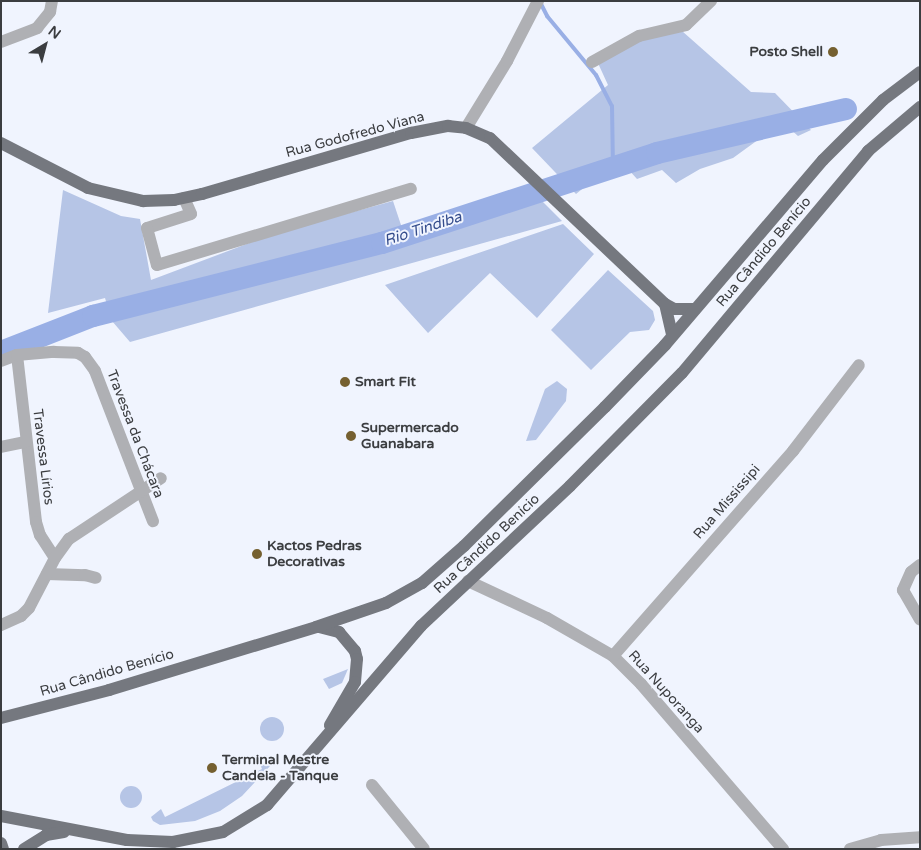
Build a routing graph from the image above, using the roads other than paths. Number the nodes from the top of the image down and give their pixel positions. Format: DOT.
graph roads {
  1 [pos="52,1"];
  2 [pos="538,1"];
  3 [pos="711,1"];
  4 [pos="1,42"];
  5 [pos="592,62"];
  6 [pos="920,72"];
  7 [pos="920,107"];
  8 [pos="466,128"];
  9 [pos="1,143"];
  10 [pos="410,189"];
  11 [pos="184,198"];
  12 [pos="666,304"];
  13 [pos="695,309"];
  14 [pos="672,335"];
  15 [pos="17,355"];
  16 [pos="1,361"];
  17 [pos="860,365"];
  18 [pos="25,442"];
  19 [pos="1,447"];
  20 [pos="161,478"];
  21 [pos="140,490"];
  22 [pos="153,521"];
  23 [pos="55,558"];
  24 [pos="920,565"];
  25 [pos="47,574"];
  26 [pos="96,578"];
  27 [pos="468,582"];
  28 [pos="920,620"];
  29 [pos="1,625"];
  30 [pos="316,627"];
  31 [pos="613,656"];
  32 [pos="1,718"];
  33 [pos="315,751"];
  34 [pos="372,785"];
  35 [pos="1,816"];
  36 [pos="78,833"];
  37 [pos="914,841"];
  38 [pos="1,842"];
  39 [pos="3,849"];
  40 [pos="24,849"];
  41 [pos="424,849"];
  42 [pos="783,849"];
  43 [pos="850,849"];
  1 -- 4 [label="street"];
  2 -- 8 [label="street"];
  3 -- 5 [label="street"];
  6 -- 13 [label="main road, Rua Cândido Benício"];
  7 -- 27 [label="main road, Rua Cândido Benício"];
  8 -- 11 [label="main road, Rua Godofredo Viana"];
  8 -- 12 [label="main road, Rua Godofredo Viana"];
  9 -- 11 [label="main road, Rua Godofredo Viana"];
  10 -- 11 [label="street"];
  12 -- 13 [label="main road"];
  12 -- 14 [label="main road"];
  13 -- 14 [label="main road, Rua Cândido Benício"];
  14 -- 30 [label="main road, Rua Cândido Benício"];
  15 -- 16 [label="street, Travessa da Chácara"];
  15 -- 18 [label="street, Travessa Lírios"];
  15 -- 21 [label="street, Travessa da Chácara"];
  17 -- 31 [label="street, Rua Mississipi"];
  18 -- 19 [label="street"];
  18 -- 23 [label="street, Travessa Lírios"];
  20 -- 21 [label="street"];
  21 -- 22 [label="street, Travessa da Chácara"];
  21 -- 23 [label="street"];
  23 -- 25 [label="street"];
  24 -- 28 [label="street"];
  25 -- 26 [label="street"];
  25 -- 29 [label="street"];
  27 -- 31 [label="street, Rua Nuporanga"];
  27 -- 33 [label="main road, Rua Cândido Benício"];
  30 -- 32 [label="main road, Rua Cândido Benício"];
  30 -- 33 [label="main road"];
  31 -- 42 [label="street, Rua Nuporanga"];
  33 -- 36 [label="main road, Rua Cândido Benício"];
  34 -- 41 [label="street"];
  35 -- 36 [label="main road, Rua Cândido Benício"];
  36 -- 40 [label="main road"];
  37 -- 43 [label="street"];
  38 -- 39 [label="main road"];
}
